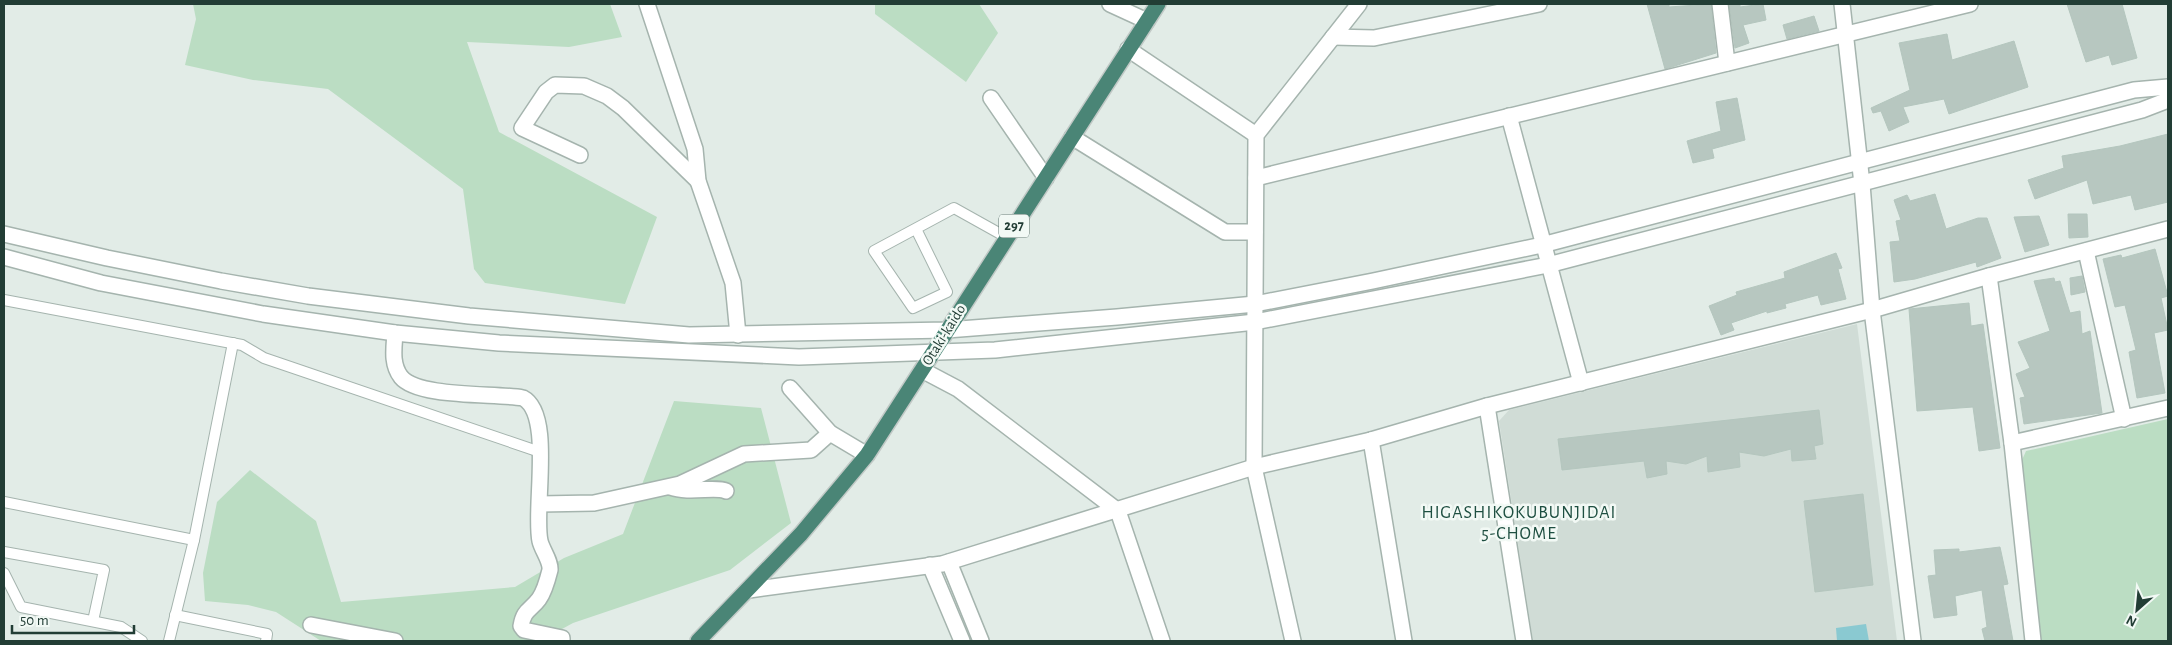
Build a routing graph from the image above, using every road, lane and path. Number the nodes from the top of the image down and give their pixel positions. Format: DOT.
graph roads {
  1 [pos="647,4"];
  2 [pos="1110,4"];
  3 [pos="1158,4"];
  4 [pos="1359,4"];
  5 [pos="1539,4"];
  6 [pos="1720,4"];
  7 [pos="1842,4"];
  8 [pos="1965,4"];
  9 [pos="1148,21"];
  10 [pos="1846,34"];
  11 [pos="1333,37"];
  12 [pos="1128,49"];
  13 [pos="1726,63"];
  14 [pos="2168,87"];
  15 [pos="991,98"];
  16 [pos="2168,100"];
  17 [pos="1509,116"];
  18 [pos="1256,135"];
  19 [pos="1072,137"];
  20 [pos="580,155"];
  21 [pos="1859,160"];
  22 [pos="1046,178"];
  23 [pos="1256,178"];
  24 [pos="698,181"];
  25 [pos="1862,184"];
  26 [pos="916,229"];
  27 [pos="2168,229"];
  28 [pos="1255,232"];
  29 [pos="4,234"];
  30 [pos="1006,237"];
  31 [pos="1542,245"];
  32 [pos="2086,251"];
  33 [pos="4,257"];
  34 [pos="1548,265"];
  35 [pos="1989,276"];
  36 [pos="275,290"];
  37 [pos="4,300"];
  38 [pos="1255,304"];
  39 [pos="1872,310"];
  40 [pos="271,315"];
  41 [pos="1255,322"];
  42 [pos="947,330"];
  43 [pos="395,333"];
  44 [pos="738,334"];
  45 [pos="233,343"];
  46 [pos="933,354"];
  47 [pos="922,370"];
  48 [pos="1581,383"];
  49 [pos="790,388"];
  50 [pos="1488,406"];
  51 [pos="2168,408"];
  52 [pos="2124,419"];
  53 [pos="830,433"];
  54 [pos="1371,440"];
  55 [pos="2012,443"];
  56 [pos="540,452"];
  57 [pos="867,455"];
  58 [pos="1254,467"];
  59 [pos="667,486"];
  60 [pos="726,491"];
  61 [pos="4,502"];
  62 [pos="540,504"];
  63 [pos="1118,510"];
  64 [pos="194,540"];
  65 [pos="4,552"];
  66 [pos="949,562"];
  67 [pos="930,565"];
  68 [pos="4,573"];
  69 [pos="749,590"];
  70 [pos="175,615"];
  71 [pos="94,621"];
  72 [pos="311,625"];
  73 [pos="562,640"];
  74 [pos="142,641"];
  75 [pos="168,641"];
  76 [pos="266,641"];
  77 [pos="395,641"];
  78 [pos="537,641"];
  79 [pos="698,641"];
  80 [pos="962,641"];
  81 [pos="981,641"];
  82 [pos="1162,641"];
  83 [pos="1294,641"];
  84 [pos="1404,641"];
  85 [pos="1524,641"];
  86 [pos="1913,641"];
  87 [pos="2033,641"];
  1 -- 24 [label="street"];
  2 -- 9 [label="street"];
  3 -- 9 [label="highway, Otaki-kaido / 297"];
  4 -- 11 [label="street"];
  5 -- 11 [label="street"];
  6 -- 13 [label="street"];
  7 -- 10 [label="street"];
  8 -- 10 [label="street"];
  9 -- 12 [label="highway, Otaki-kaido / 297"];
  10 -- 13 [label="street"];
  10 -- 21 [label="street"];
  11 -- 18 [label="street"];
  12 -- 18 [label="street"];
  12 -- 19 [label="highway, Otaki-kaido / 297"];
  13 -- 17 [label="street"];
  14 -- 21 [label="street"];
  15 -- 22 [label="street"];
  16 -- 25 [label="street"];
  17 -- 23 [label="street"];
  17 -- 31 [label="street"];
  18 -- 23 [label="street"];
  19 -- 22 [label="highway, Otaki-kaido / 297"];
  19 -- 28 [label="street"];
  20 -- 24 [label="street"];
  21 -- 25 [label="street"];
  21 -- 31 [label="street"];
  22 -- 30 [label="highway, Otaki-kaido / 297"];
  23 -- 28 [label="street"];
  24 -- 44 [label="street"];
  25 -- 34 [label="street"];
  25 -- 39 [label="street"];
  26 -- 26 [label="lane"];
  26 -- 30 [label="lane"];
  27 -- 32 [label="street"];
  28 -- 38 [label="street"];
  29 -- 36 [label="street"];
  30 -- 42 [label="highway, Otaki-kaido / 297"];
  31 -- 34 [label="street"];
  31 -- 38 [label="street"];
  32 -- 35 [label="street"];
  32 -- 52 [label="street"];
  33 -- 40 [label="street"];
  34 -- 41 [label="street"];
  34 -- 48 [label="street"];
  35 -- 39 [label="street"];
  35 -- 55 [label="street"];
  36 -- 40 [label="street"];
  36 -- 44 [label="street"];
  37 -- 45 [label="lane"];
  38 -- 41 [label="street"];
  38 -- 42 [label="street"];
  39 -- 48 [label="street"];
  39 -- 86 [label="street"];
  40 -- 43 [label="street"];
  41 -- 46 [label="street"];
  41 -- 58 [label="street"];
  42 -- 44 [label="street"];
  42 -- 46 [label="highway, Otaki-kaido / 297"];
  43 -- 46 [label="street"];
  43 -- 56 [label="street"];
  45 -- 56 [label="lane"];
  45 -- 64 [label="lane"];
  46 -- 47 [label="highway, Otaki-kaido / 297"];
  47 -- 57 [label="highway, Otaki-kaido / 297"];
  47 -- 63 [label="street"];
  48 -- 50 [label="street"];
  49 -- 53 [label="street"];
  50 -- 54 [label="street"];
  50 -- 85 [label="street"];
  51 -- 52 [label="street"];
  52 -- 55 [label="street"];
  53 -- 57 [label="street"];
  53 -- 59 [label="street"];
  54 -- 58 [label="street"];
  54 -- 84 [label="street"];
  55 -- 87 [label="street"];
  56 -- 62 [label="street"];
  57 -- 69 [label="highway, Otaki-kaido / 297"];
  58 -- 63 [label="street"];
  58 -- 83 [label="street"];
  59 -- 60 [label="street"];
  59 -- 62 [label="street"];
  61 -- 64 [label="lane"];
  62 -- 73 [label="street"];
  63 -- 66 [label="street"];
  63 -- 82 [label="street"];
  64 -- 70 [label="lane"];
  65 -- 71 [label="lane"];
  66 -- 67 [label="street"];
  66 -- 81 [label="street"];
  67 -- 69 [label="street"];
  67 -- 80 [label="street"];
  68 -- 71 [label="lane"];
  69 -- 79 [label="highway, Otaki-kaido / 297"];
  70 -- 75 [label="lane"];
  70 -- 76 [label="lane"];
  71 -- 74 [label="lane"];
  72 -- 77 [label="street"];
  73 -- 78 [label="street"];
}
